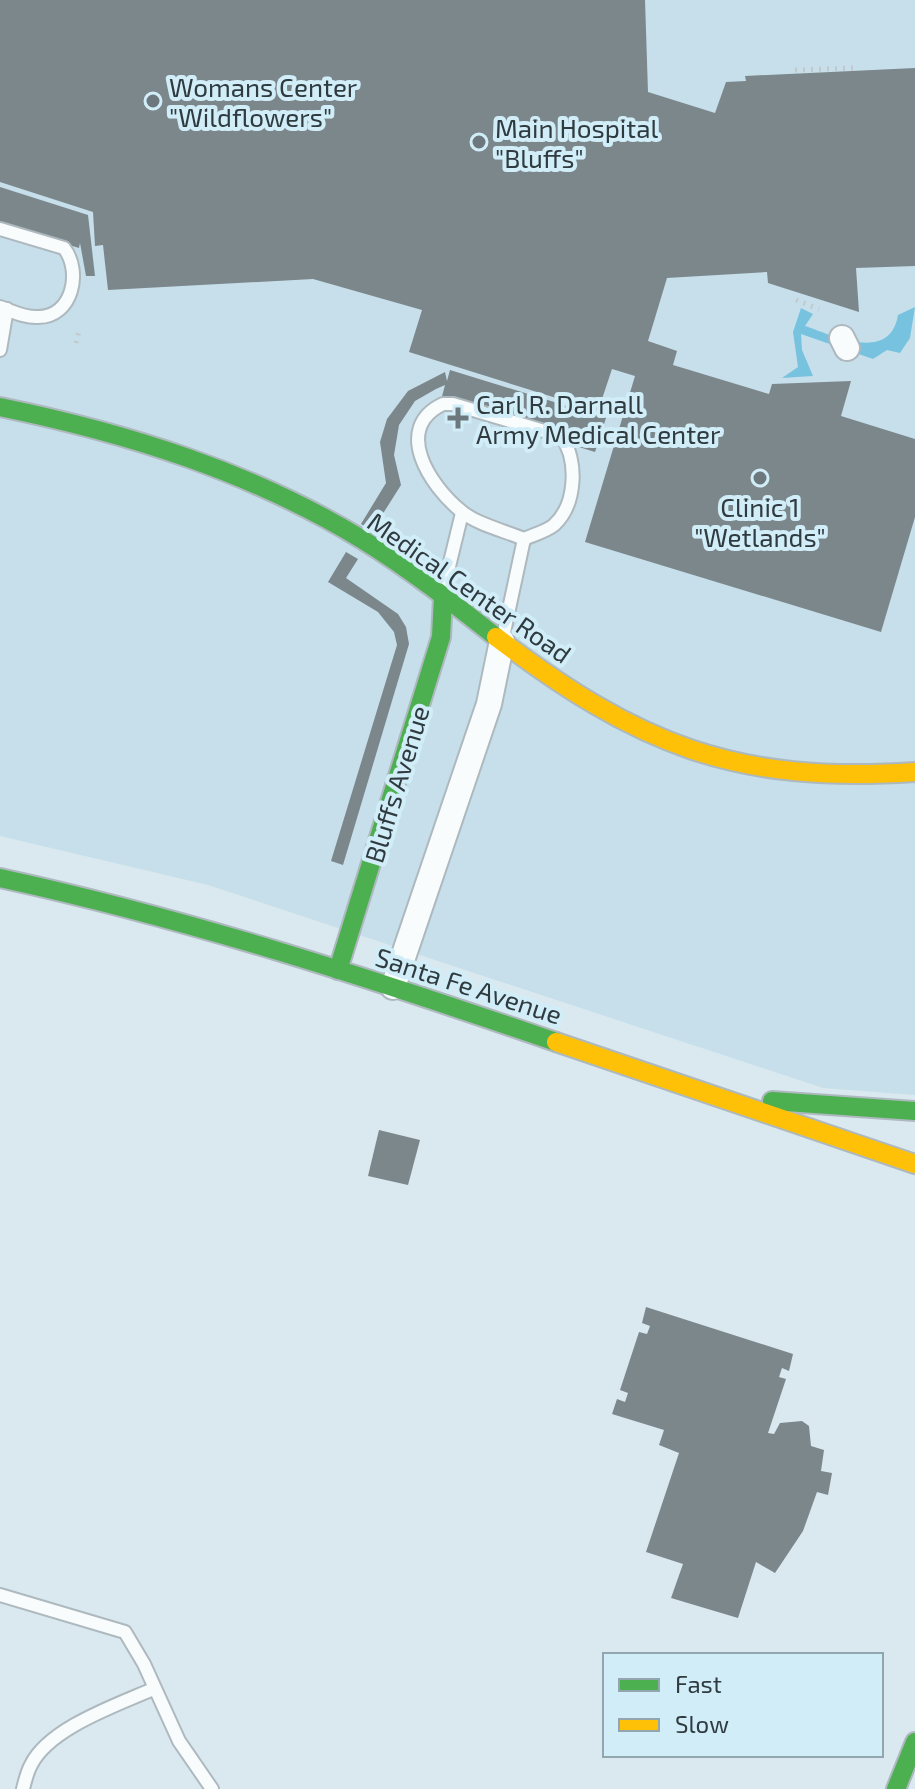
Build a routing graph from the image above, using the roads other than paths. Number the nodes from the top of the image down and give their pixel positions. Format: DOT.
graph roads {
  1 [pos="0,229"];
  2 [pos="3,308"];
  3 [pos="0,350"];
  4 [pos="0,407"];
  5 [pos="462,513"];
  6 [pos="524,539"];
  7 [pos="443,597"];
  8 [pos="502,641"];
  9 [pos="915,772"];
  10 [pos="0,878"];
  11 [pos="338,970"];
  12 [pos="393,987"];
  13 [pos="718,1095"];
  14 [pos="915,1111"];
  15 [pos="915,1164"];
  16 [pos="0,1595"];
  17 [pos="153,1689"];
  18 [pos="913,1751"];
  19 [pos="23,1789"];
  20 [pos="212,1789"];
  21 [pos="896,1789"];
  1 -- 2 [label="lane"];
  2 -- 3 [label="lane"];
  4 -- 7 [label="street, Medical Center Road"];
  5 -- 6 [label="lane"];
  5 -- 6 [label="lane"];
  5 -- 7 [label="lane"];
  6 -- 8 [label="lane"];
  7 -- 8 [label="street, Medical Center Road"];
  7 -- 11 [label="street, Bluffs Avenue"];
  8 -- 9 [label="street, Medical Center Road"];
  8 -- 12 [label="street"];
  10 -- 11 [label="street, Santa Fe Avenue"];
  11 -- 12 [label="street, Santa Fe Avenue"];
  12 -- 13 [label="street, Santa Fe Avenue"];
  13 -- 14 [label="street"];
  13 -- 15 [label="street, Santa Fe Avenue"];
  16 -- 17 [label="lane"];
  17 -- 19 [label="lane"];
  17 -- 20 [label="lane"];
  18 -- 21 [label="street"];
}
